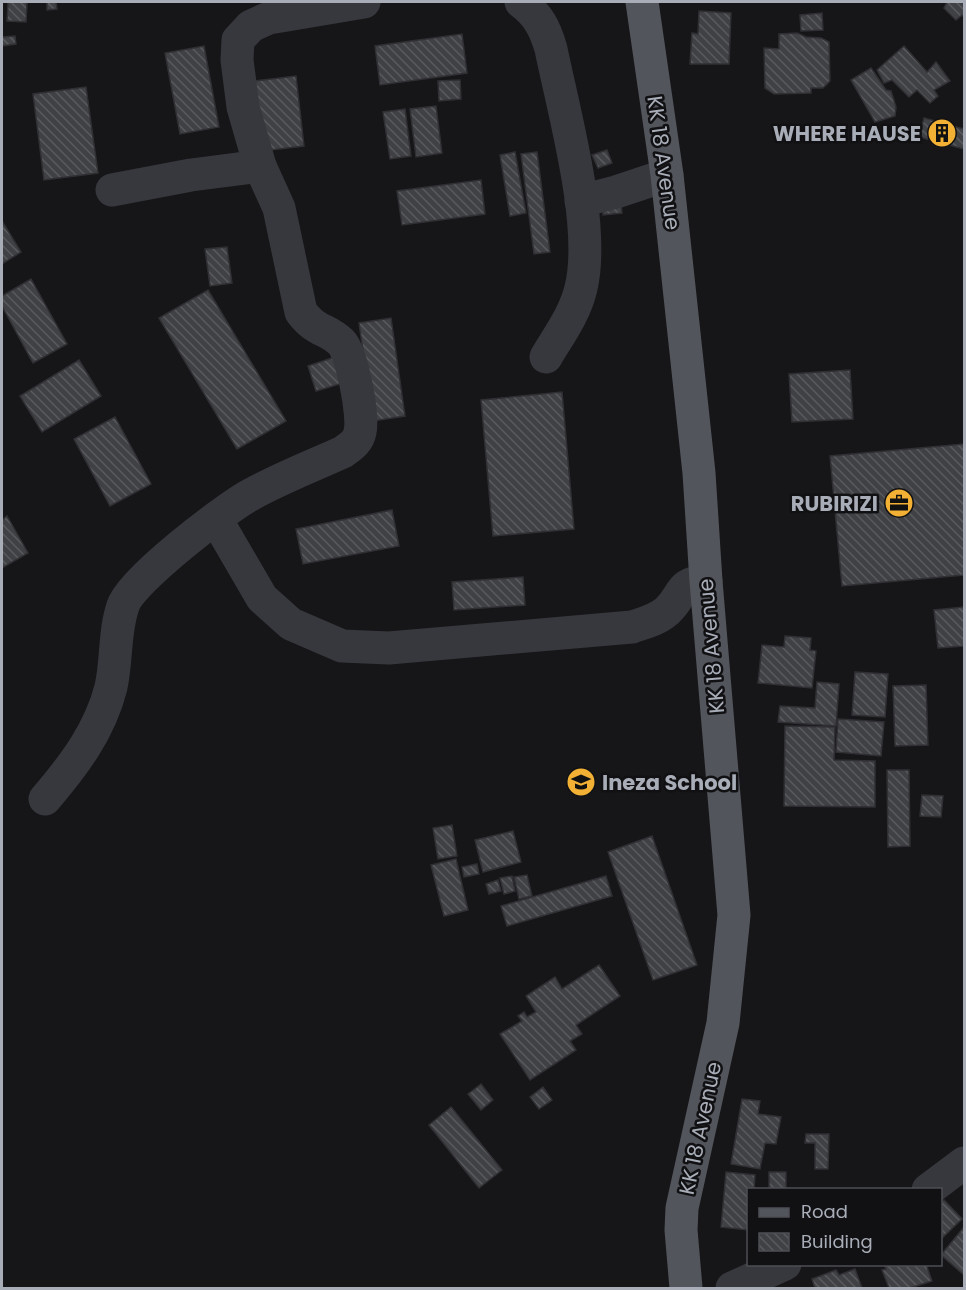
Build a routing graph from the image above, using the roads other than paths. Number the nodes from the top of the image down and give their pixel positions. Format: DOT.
graph roads {
  1 [pos="364,2"];
  2 [pos="521,2"];
  3 [pos="642,2"];
  4 [pos="260,166"];
  5 [pos="667,175"];
  6 [pos="112,190"];
  7 [pos="581,201"];
  8 [pos="546,357"];
  9 [pos="216,519"];
  10 [pos="706,581"];
  11 [pos="45,799"];
  12 [pos="780,1266"];
  13 [pos="686,1288"];
  14 [pos="732,1288"];
  1 -- 4 [label="street"];
  2 -- 7 [label="street"];
  3 -- 5 [label="main road, KK 18 Avenue"];
  4 -- 6 [label="street"];
  4 -- 9 [label="street"];
  5 -- 7 [label="street"];
  5 -- 10 [label="main road, KK 18 Avenue"];
  7 -- 8 [label="street"];
  9 -- 10 [label="street"];
  9 -- 11 [label="street"];
  10 -- 13 [label="main road, KK 18 Avenue"];
  12 -- 14 [label="street"];
}
